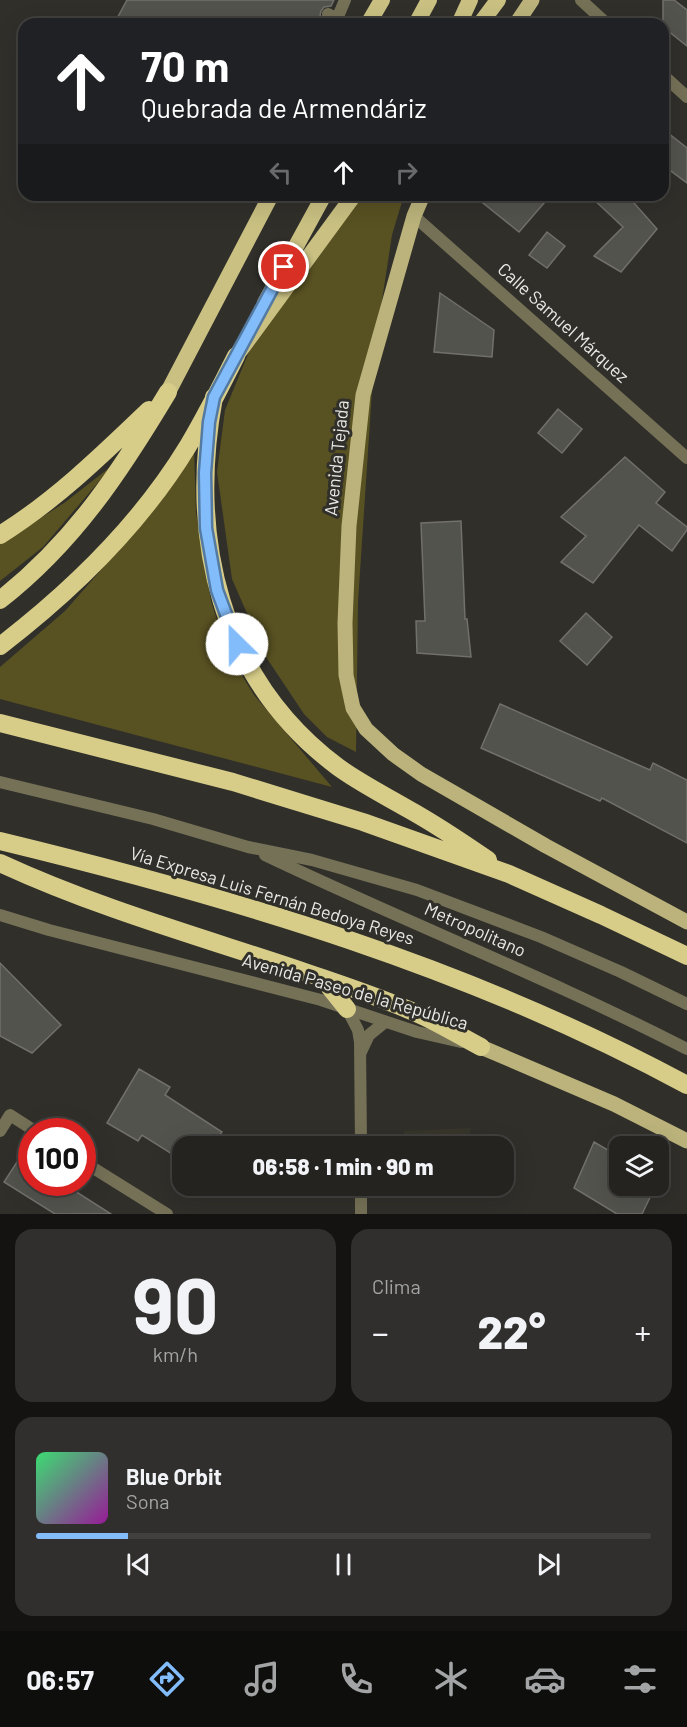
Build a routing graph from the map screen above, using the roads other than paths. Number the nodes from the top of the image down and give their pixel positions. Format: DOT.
graph roads {
  1 [pos="345,0"];
  2 [pos="368,0"];
  3 [pos="382,0"];
  4 [pos="429,0"];
  5 [pos="470,0"];
  6 [pos="498,0"];
  7 [pos="532,0"];
  8 [pos="581,0"];
  9 [pos="328,14"];
  10 [pos="335,18"];
  11 [pos="337,18"];
  12 [pos="360,18"];
  13 [pos="372,18"];
  14 [pos="419,18"];
  15 [pos="462,18"];
  16 [pos="484,18"];
  17 [pos="520,18"];
  18 [pos="601,18"];
  19 [pos="669,80"];
  20 [pos="687,97"];
  21 [pos="268,201"];
  22 [pos="321,201"];
  23 [pos="350,201"];
  24 [pos="420,201"];
  25 [pos="414,216"];
  26 [pos="236,356"];
  27 [pos="168,392"];
  28 [pos="214,397"];
  29 [pos="687,458"];
  30 [pos="0,536"];
  31 [pos="0,600"];
  32 [pos="0,646"];
  33 [pos="0,723"];
  34 [pos="0,782"];
  35 [pos="0,841"];
  36 [pos="248,847"];
  37 [pos="0,863"];
  38 [pos="509,874"];
  39 [pos="0,915"];
  40 [pos="687,922"];
  41 [pos="687,956"];
  42 [pos="323,978"];
  43 [pos="687,1004"];
  44 [pos="347,1009"];
  45 [pos="385,1022"];
  46 [pos="481,1047"];
  47 [pos="687,1049"];
  48 [pos="361,1053"];
  49 [pos="687,1085"];
  50 [pos="18,1120"];
  51 [pos="0,1131"];
  52 [pos="361,1136"];
  53 [pos="687,1141"];
  54 [pos="96,1170"];
  55 [pos="361,1196"];
  56 [pos="167,1214"];
  57 [pos="361,1214"];
  1 -- 11 [label="street"];
  2 -- 12 [label="highway"];
  3 -- 13 [label="highway"];
  4 -- 14 [label="highway"];
  5 -- 15 [label="highway"];
  6 -- 16 [label="highway"];
  7 -- 17 [label="main road"];
  8 -- 18 [label="street"];
  9 -- 10 [label="street"];
  19 -- 20 [label="street"];
  21 -- 27 [label="highway"];
  22 -- 26 [label="highway"];
  23 -- 26 [label="highway"];
  24 -- 25 [label="main road, Avenida Tejada"];
  25 -- 29 [label="street, Calle Samuel Márquez"];
  25 -- 40 [label="main road, Avenida Tejada"];
  26 -- 28 [label="highway"];
  27 -- 30 [label="highway"];
  27 -- 31 [label="highway"];
  28 -- 32 [label="highway"];
  28 -- 38 [label="highway"];
  33 -- 38 [label="highway"];
  34 -- 36 [label="street, Metropolitano"];
  35 -- 49 [label="highway, Vía Expresa Luis Fernán Bedoya Reyes"];
  36 -- 43 [label="street, Metropolitano"];
  36 -- 47 [label="street, Metropolitano"];
  37 -- 42 [label="highway"];
  38 -- 41 [label="highway"];
  39 -- 44 [label="street, Avenida Paseo de la República"];
  42 -- 44 [label="highway"];
  42 -- 46 [label="highway"];
  44 -- 45 [label="street, Avenida Paseo de la República"];
  44 -- 48 [label="street"];
  45 -- 46 [label="street, Avenida Paseo de la República"];
  45 -- 48 [label="street"];
  46 -- 53 [label="main road, Avenida Paseo de la República"];
  48 -- 52 [label="street"];
  50 -- 51 [label="street"];
  54 -- 56 [label="street"];
  55 -- 57 [label="street"];
}
